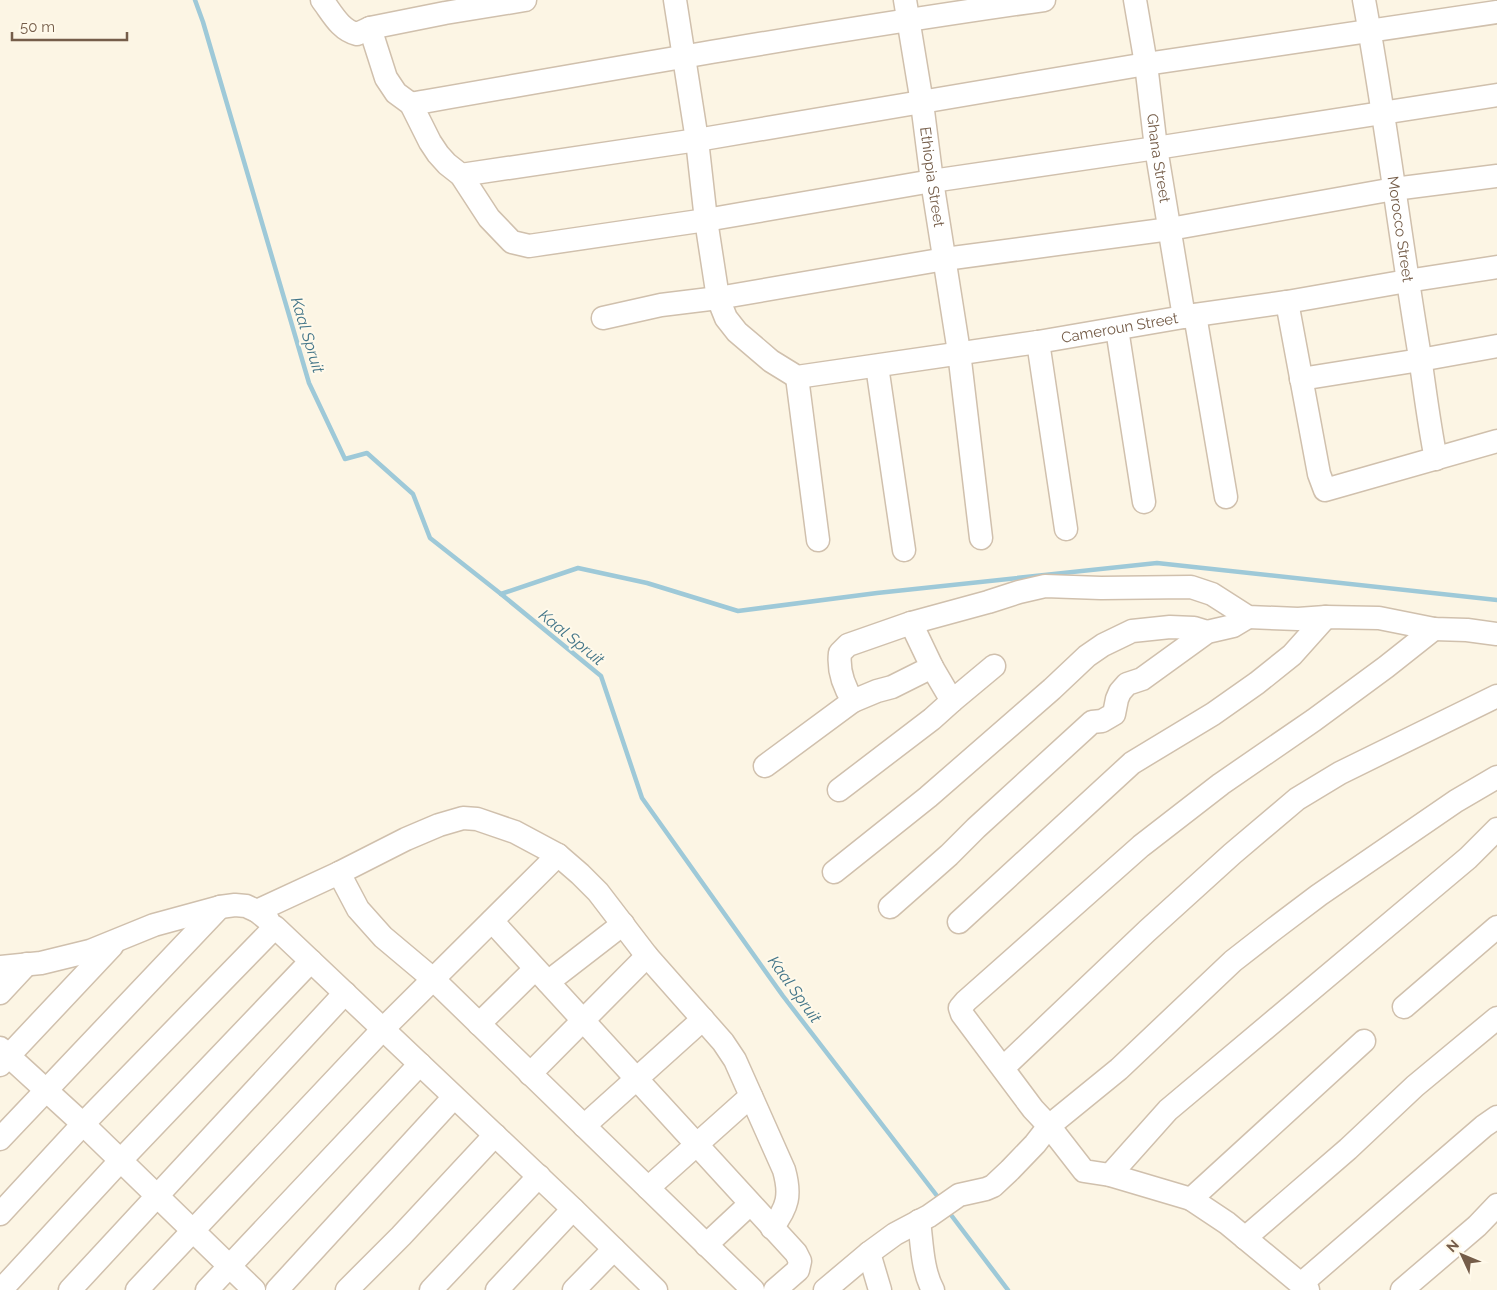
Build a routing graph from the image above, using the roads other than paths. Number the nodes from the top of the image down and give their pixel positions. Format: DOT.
graph roads {
  1 [pos="322,0"];
  2 [pos="525,0"];
  3 [pos="675,0"];
  4 [pos="1044,0"];
  5 [pos="1135,0"];
  6 [pos="1364,0"];
  7 [pos="906,10"];
  8 [pos="1497,12"];
  9 [pos="370,28"];
  10 [pos="1370,30"];
  11 [pos="685,56"];
  12 [pos="1146,64"];
  13 [pos="1497,94"];
  14 [pos="922,103"];
  15 [pos="411,104"];
  16 [pos="1383,112"];
  17 [pos="698,140"];
  18 [pos="1156,148"];
  19 [pos="461,175"];
  20 [pos="1497,176"];
  21 [pos="932,181"];
  22 [pos="1394,189"];
  23 [pos="706,220"];
  24 [pos="1170,230"];
  25 [pos="945,258"];
  26 [pos="1497,267"];
  27 [pos="1407,281"];
  28 [pos="718,298"];
  29 [pos="1287,302"];
  30 [pos="1189,316"];
  31 [pos="603,318"];
  32 [pos="1117,329"];
  33 [pos="1038,342"];
  34 [pos="1497,346"];
  35 [pos="959,352"];
  36 [pos="1420,360"];
  37 [pos="877,366"];
  38 [pos="797,377"];
  39 [pos="1301,379"];
  40 [pos="1497,442"];
  41 [pos="1436,459"];
  42 [pos="1226,498"];
  43 [pos="1144,502"];
  44 [pos="1066,529"];
  45 [pos="981,538"];
  46 [pos="818,540"];
  47 [pos="904,550"];
  48 [pos="1248,617"];
  49 [pos="1326,617"];
  50 [pos="912,623"];
  51 [pos="1434,629"];
  52 [pos="1207,632"];
  53 [pos="1497,634"];
  54 [pos="994,666"];
  55 [pos="932,667"];
  56 [pos="1497,696"];
  57 [pos="853,701"];
  58 [pos="952,701"];
  59 [pos="765,766"];
  60 [pos="1497,777"];
  61 [pos="839,790"];
  62 [pos="1497,829"];
  63 [pos="558,856"];
  64 [pos="834,872"];
  65 [pos="339,874"];
  66 [pos="220,907"];
  67 [pos="890,907"];
  68 [pos="257,911"];
  69 [pos="492,921"];
  70 [pos="959,922"];
  71 [pos="622,924"];
  72 [pos="275,927"];
  73 [pos="1497,927"];
  74 [pos="119,939"];
  75 [pos="647,956"];
  76 [pos="311,961"];
  77 [pos="27,964"];
  78 [pos="0,967"];
  79 [pos="542,975"];
  80 [pos="433,979"];
  81 [pos="0,993"];
  82 [pos="345,994"];
  83 [pos="1404,1007"];
  84 [pos="1497,1018"];
  85 [pos="703,1019"];
  86 [pos="583,1021"];
  87 [pos="479,1024"];
  88 [pos="383,1029"];
  89 [pos="1364,1041"];
  90 [pos="3,1057"];
  91 [pos="420,1064"];
  92 [pos="1003,1068"];
  93 [pos="530,1074"];
  94 [pos="636,1079"];
  95 [pos="46,1090"];
  96 [pos="751,1096"];
  97 [pos="454,1097"];
  98 [pos="83,1124"];
  99 [pos="584,1126"];
  100 [pos="1049,1126"];
  101 [pos="1493,1128"];
  102 [pos="495,1135"];
  103 [pos="0,1139"];
  104 [pos="696,1144"];
  105 [pos="120,1160"];
  106 [pos="1110,1175"];
  107 [pos="539,1176"];
  108 [pos="648,1188"];
  109 [pos="157,1196"];
  110 [pos="1191,1198"];
  111 [pos="750,1204"];
  112 [pos="1497,1205"];
  113 [pos="573,1208"];
  114 [pos="0,1214"];
  115 [pos="924,1218"];
  116 [pos="772,1228"];
  117 [pos="193,1231"];
  118 [pos="1245,1238"];
  119 [pos="706,1245"];
  120 [pos="614,1249"];
  121 [pos="869,1253"];
  122 [pos="230,1267"];
  123 [pos="1304,1287"];
  124 [pos="2,1290"];
  125 [pos="70,1290"];
  126 [pos="137,1290"];
  127 [pos="207,1290"];
  128 [pos="254,1290"];
  129 [pos="278,1290"];
  130 [pos="347,1290"];
  131 [pos="431,1290"];
  132 [pos="496,1290"];
  133 [pos="574,1290"];
  134 [pos="656,1290"];
  135 [pos="753,1290"];
  136 [pos="775,1290"];
  137 [pos="825,1290"];
  138 [pos="880,1290"];
  139 [pos="933,1290"];
  140 [pos="1402,1290"];
  1 -- 9 [label="street"];
  2 -- 9 [label="street"];
  3 -- 11 [label="street"];
  4 -- 7 [label="street"];
  5 -- 12 [label="street, Ghana Street"];
  6 -- 10 [label="street, Morocco Street"];
  7 -- 11 [label="street"];
  7 -- 14 [label="street, Ethiopia Street"];
  8 -- 10 [label="street"];
  9 -- 15 [label="street"];
  10 -- 12 [label="street"];
  10 -- 16 [label="street, Morocco Street"];
  11 -- 15 [label="street"];
  11 -- 17 [label="street"];
  12 -- 14 [label="street"];
  12 -- 18 [label="street, Ghana Street"];
  13 -- 16 [label="street"];
  14 -- 17 [label="street"];
  14 -- 21 [label="street, Ethiopia Street"];
  15 -- 19 [label="street"];
  16 -- 18 [label="street"];
  16 -- 22 [label="street, Morocco Street"];
  17 -- 19 [label="street"];
  17 -- 23 [label="street"];
  18 -- 21 [label="street"];
  18 -- 24 [label="street, Ghana Street"];
  19 -- 23 [label="street"];
  20 -- 22 [label="street"];
  21 -- 23 [label="street"];
  21 -- 25 [label="street, Ethiopia Street"];
  22 -- 24 [label="street"];
  22 -- 27 [label="street, Morocco Street"];
  23 -- 28 [label="street"];
  24 -- 25 [label="street"];
  24 -- 30 [label="street, Ghana Street"];
  25 -- 28 [label="street"];
  25 -- 35 [label="street, Ethiopia Street"];
  26 -- 27 [label="street, Cameroun Street"];
  27 -- 29 [label="street, Cameroun Street"];
  27 -- 36 [label="street, Morocco Street"];
  28 -- 31 [label="street"];
  28 -- 38 [label="street"];
  29 -- 30 [label="street, Cameroun Street"];
  29 -- 39 [label="street"];
  30 -- 32 [label="street, Cameroun Street"];
  30 -- 42 [label="street, Ghana Street"];
  32 -- 33 [label="street, Cameroun Street"];
  32 -- 43 [label="street"];
  33 -- 35 [label="street, Cameroun Street"];
  33 -- 44 [label="street"];
  34 -- 36 [label="street"];
  35 -- 37 [label="street, Cameroun Street"];
  35 -- 45 [label="street, Ethiopia Street"];
  36 -- 39 [label="street"];
  36 -- 41 [label="street, Morocco Street"];
  37 -- 38 [label="street, Cameroun Street"];
  37 -- 47 [label="street"];
  38 -- 46 [label="street"];
  39 -- 41 [label="street"];
  40 -- 41 [label="street"];
  48 -- 49 [label="street"];
  48 -- 50 [label="street"];
  48 -- 52 [label="street"];
  49 -- 51 [label="street"];
  49 -- 70 [label="street"];
  50 -- 55 [label="street"];
  50 -- 57 [label="street"];
  51 -- 53 [label="street"];
  51 -- 92 [label="street"];
  52 -- 64 [label="street"];
  52 -- 67 [label="street"];
  54 -- 58 [label="street"];
  55 -- 57 [label="street"];
  55 -- 58 [label="street"];
  56 -- 92 [label="street"];
  57 -- 59 [label="street"];
  58 -- 61 [label="street"];
  60 -- 100 [label="street"];
  62 -- 106 [label="street"];
  63 -- 65 [label="street"];
  63 -- 69 [label="street"];
  63 -- 71 [label="street"];
  65 -- 68 [label="street"];
  65 -- 80 [label="street"];
  66 -- 68 [label="street"];
  66 -- 74 [label="street"];
  66 -- 95 [label="street"];
  68 -- 72 [label="street"];
  69 -- 79 [label="street"];
  69 -- 80 [label="street"];
  71 -- 75 [label="street"];
  71 -- 79 [label="street"];
  72 -- 76 [label="street"];
  72 -- 98 [label="street"];
  73 -- 83 [label="street"];
  74 -- 77 [label="street"];
  74 -- 90 [label="street"];
  75 -- 85 [label="street"];
  75 -- 86 [label="street"];
  76 -- 82 [label="street"];
  76 -- 105 [label="street"];
  77 -- 78 [label="street"];
  77 -- 81 [label="street"];
  79 -- 86 [label="street"];
  79 -- 87 [label="street"];
  80 -- 87 [label="street"];
  80 -- 88 [label="street"];
  82 -- 88 [label="street"];
  82 -- 109 [label="street"];
  84 -- 118 [label="street"];
  85 -- 94 [label="street"];
  85 -- 96 [label="street"];
  86 -- 93 [label="street"];
  86 -- 94 [label="street"];
  87 -- 93 [label="street"];
  88 -- 91 [label="street"];
  88 -- 117 [label="street"];
  89 -- 110 [label="street"];
  90 -- 95 [label="street"];
  91 -- 97 [label="street"];
  91 -- 122 [label="street"];
  92 -- 100 [label="street"];
  93 -- 99 [label="street"];
  94 -- 99 [label="street"];
  94 -- 104 [label="street"];
  95 -- 98 [label="street"];
  95 -- 103 [label="street"];
  96 -- 104 [label="street"];
  96 -- 116 [label="street"];
  97 -- 102 [label="street"];
  97 -- 129 [label="street"];
  98 -- 105 [label="street"];
  98 -- 114 [label="street"];
  99 -- 108 [label="street"];
  100 -- 106 [label="street"];
  100 -- 115 [label="street"];
  101 -- 123 [label="street"];
  102 -- 107 [label="street"];
  102 -- 130 [label="street"];
  104 -- 108 [label="street"];
  104 -- 111 [label="street"];
  105 -- 109 [label="street"];
  105 -- 124 [label="street"];
  106 -- 110 [label="street"];
  107 -- 113 [label="street"];
  107 -- 131 [label="street"];
  108 -- 119 [label="street"];
  109 -- 117 [label="street"];
  109 -- 125 [label="street"];
  110 -- 118 [label="street"];
  111 -- 116 [label="street"];
  111 -- 119 [label="street"];
  112 -- 140 [label="street"];
  113 -- 120 [label="street"];
  113 -- 132 [label="street"];
  115 -- 121 [label="street"];
  115 -- 139 [label="street"];
  116 -- 136 [label="street"];
  117 -- 122 [label="street"];
  117 -- 126 [label="street"];
  118 -- 123 [label="street"];
  119 -- 135 [label="street"];
  120 -- 133 [label="street"];
  120 -- 134 [label="street"];
  121 -- 137 [label="street"];
  121 -- 138 [label="street"];
  122 -- 127 [label="street"];
  122 -- 128 [label="street"];
}
